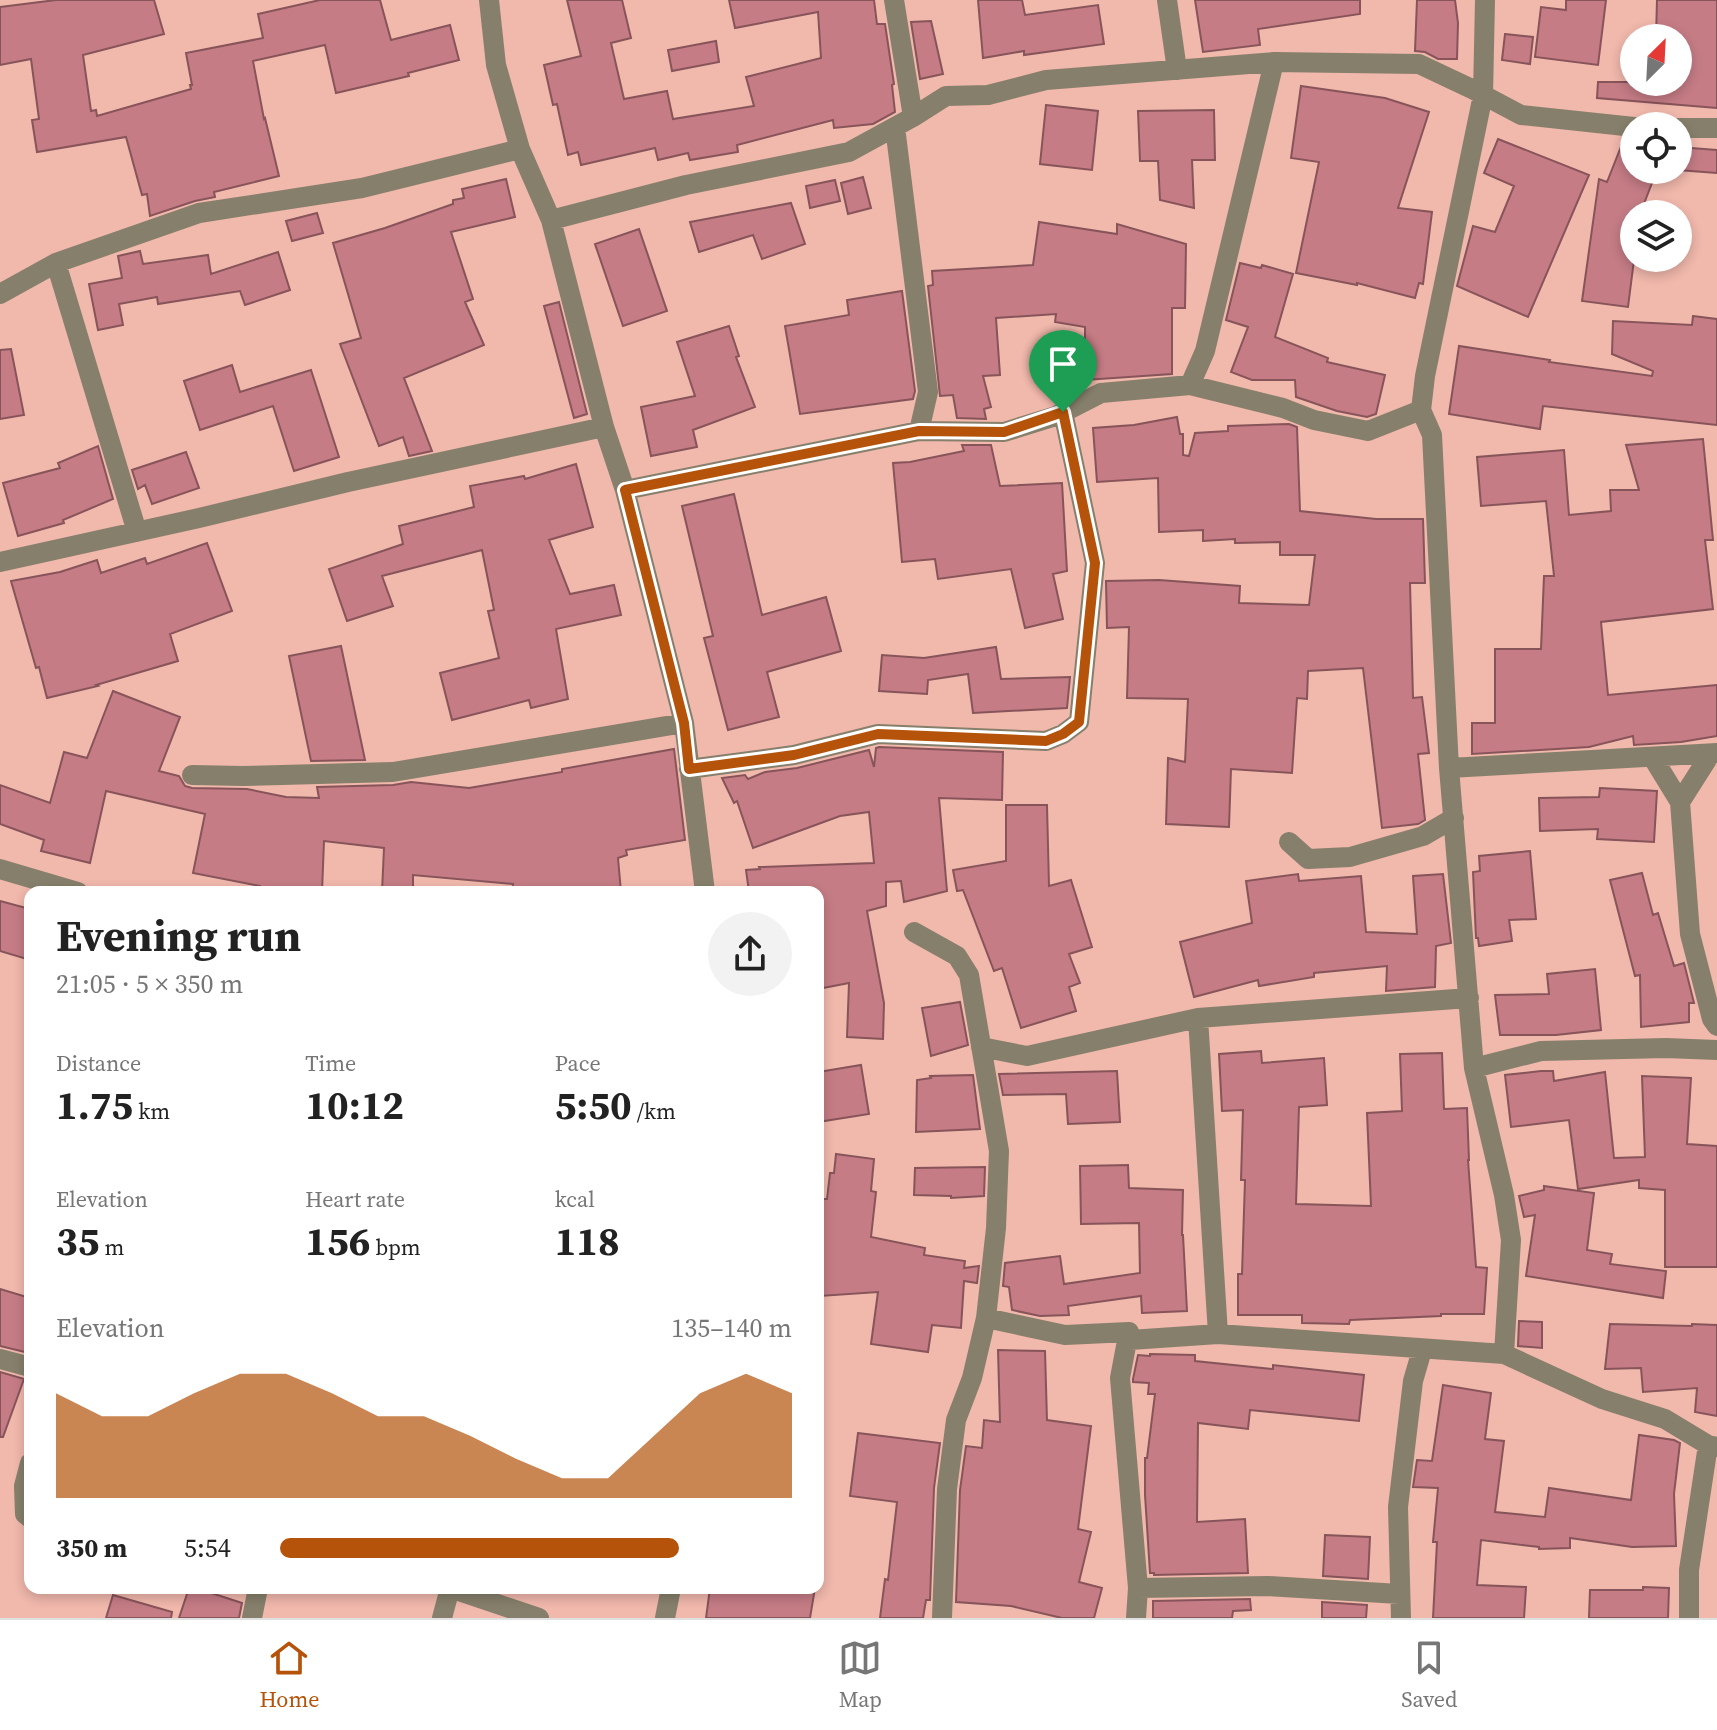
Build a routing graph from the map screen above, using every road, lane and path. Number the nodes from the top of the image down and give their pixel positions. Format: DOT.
graph roads {
  1 [pos="489,0"];
  2 [pos="894,0"];
  3 [pos="1167,0"];
  4 [pos="1485,0"];
  5 [pos="1274,62"];
  6 [pos="1177,70"];
  7 [pos="1483,95"];
  8 [pos="904,122"];
  9 [pos="1620,126"];
  10 [pos="1692,128"];
  11 [pos="1717,128"];
  12 [pos="520,149"];
  13 [pos="551,220"];
  14 [pos="56,263"];
  15 [pos="0,294"];
  16 [pos="1190,385"];
  17 [pos="1421,410"];
  18 [pos="1063,412"];
  19 [pos="604,427"];
  20 [pos="919,431"];
  21 [pos="625,490"];
  22 [pos="137,532"];
  23 [pos="0,562"];
  24 [pos="684,723"];
  25 [pos="1713,754"];
  26 [pos="1653,758"];
  27 [pos="1449,768"];
  28 [pos="689,769"];
  29 [pos="192,775"];
  30 [pos="1680,802"];
  31 [pos="1454,818"];
  32 [pos="1289,842"];
  33 [pos="0,869"];
  34 [pos="58,886"];
  35 [pos="704,886"];
  36 [pos="914,932"];
  37 [pos="1469,998"];
  38 [pos="1198,1018"];
  39 [pos="1717,1026"];
  40 [pos="981,1047"];
  41 [pos="1717,1050"];
  42 [pos="1474,1068"];
  43 [pos="986,1318"];
  44 [pos="1218,1334"];
  45 [pos="1130,1340"];
  46 [pos="1422,1350"];
  47 [pos="1504,1354"];
  48 [pos="0,1359"];
  49 [pos="24,1365"];
  50 [pos="1713,1446"];
  51 [pos="1138,1588"];
  52 [pos="257,1594"];
  53 [pos="448,1594"];
  54 [pos="464,1594"];
  55 [pos="670,1594"];
  56 [pos="1399,1594"];
  57 [pos="504,1612"];
  58 [pos="252,1618"];
  59 [pos="442,1618"];
  60 [pos="539,1618"];
  61 [pos="665,1618"];
  62 [pos="942,1618"];
  63 [pos="1136,1618"];
  64 [pos="1401,1618"];
  65 [pos="1689,1618"];
  1 -- 12 [label="street"];
  2 -- 8 [label="street"];
  3 -- 6 [label="street"];
  4 -- 7 [label="street"];
  5 -- 6 [label="street"];
  5 -- 7 [label="street"];
  5 -- 16 [label="street"];
  6 -- 8 [label="street"];
  7 -- 9 [label="street"];
  7 -- 17 [label="street"];
  8 -- 13 [label="street"];
  8 -- 20 [label="street"];
  10 -- 11 [label="street"];
  12 -- 13 [label="street"];
  12 -- 14 [label="street"];
  13 -- 19 [label="street"];
  14 -- 15 [label="street"];
  14 -- 22 [label="street"];
  16 -- 17 [label="street"];
  16 -- 18 [label="street"];
  17 -- 27 [label="street"];
  18 -- 20 [label="street"];
  18 -- 28 [label="street"];
  19 -- 21 [label="street"];
  19 -- 22 [label="street"];
  20 -- 21 [label="street"];
  21 -- 24 [label="street"];
  22 -- 23 [label="street"];
  24 -- 28 [label="street"];
  24 -- 29 [label="street"];
  25 -- 26 [label="street"];
  25 -- 30 [label="street"];
  26 -- 27 [label="street"];
  26 -- 30 [label="street"];
  27 -- 31 [label="street"];
  28 -- 35 [label="street"];
  30 -- 39 [label="street"];
  31 -- 32 [label="street"];
  31 -- 37 [label="street"];
  33 -- 34 [label="street"];
  36 -- 40 [label="street"];
  37 -- 38 [label="street"];
  37 -- 42 [label="street"];
  38 -- 40 [label="street"];
  38 -- 44 [label="street"];
  40 -- 43 [label="street"];
  41 -- 42 [label="street"];
  42 -- 47 [label="street"];
  43 -- 45 [label="street"];
  43 -- 62 [label="street"];
  44 -- 45 [label="street"];
  44 -- 46 [label="street"];
  45 -- 51 [label="street"];
  46 -- 47 [label="street"];
  46 -- 56 [label="street"];
  47 -- 50 [label="street"];
  48 -- 49 [label="street"];
  50 -- 65 [label="street"];
  51 -- 56 [label="street"];
  51 -- 63 [label="street"];
  52 -- 58 [label="street"];
  53 -- 59 [label="street"];
  54 -- 57 [label="street"];
  55 -- 61 [label="street"];
  56 -- 64 [label="street"];
  57 -- 60 [label="street"];
}
